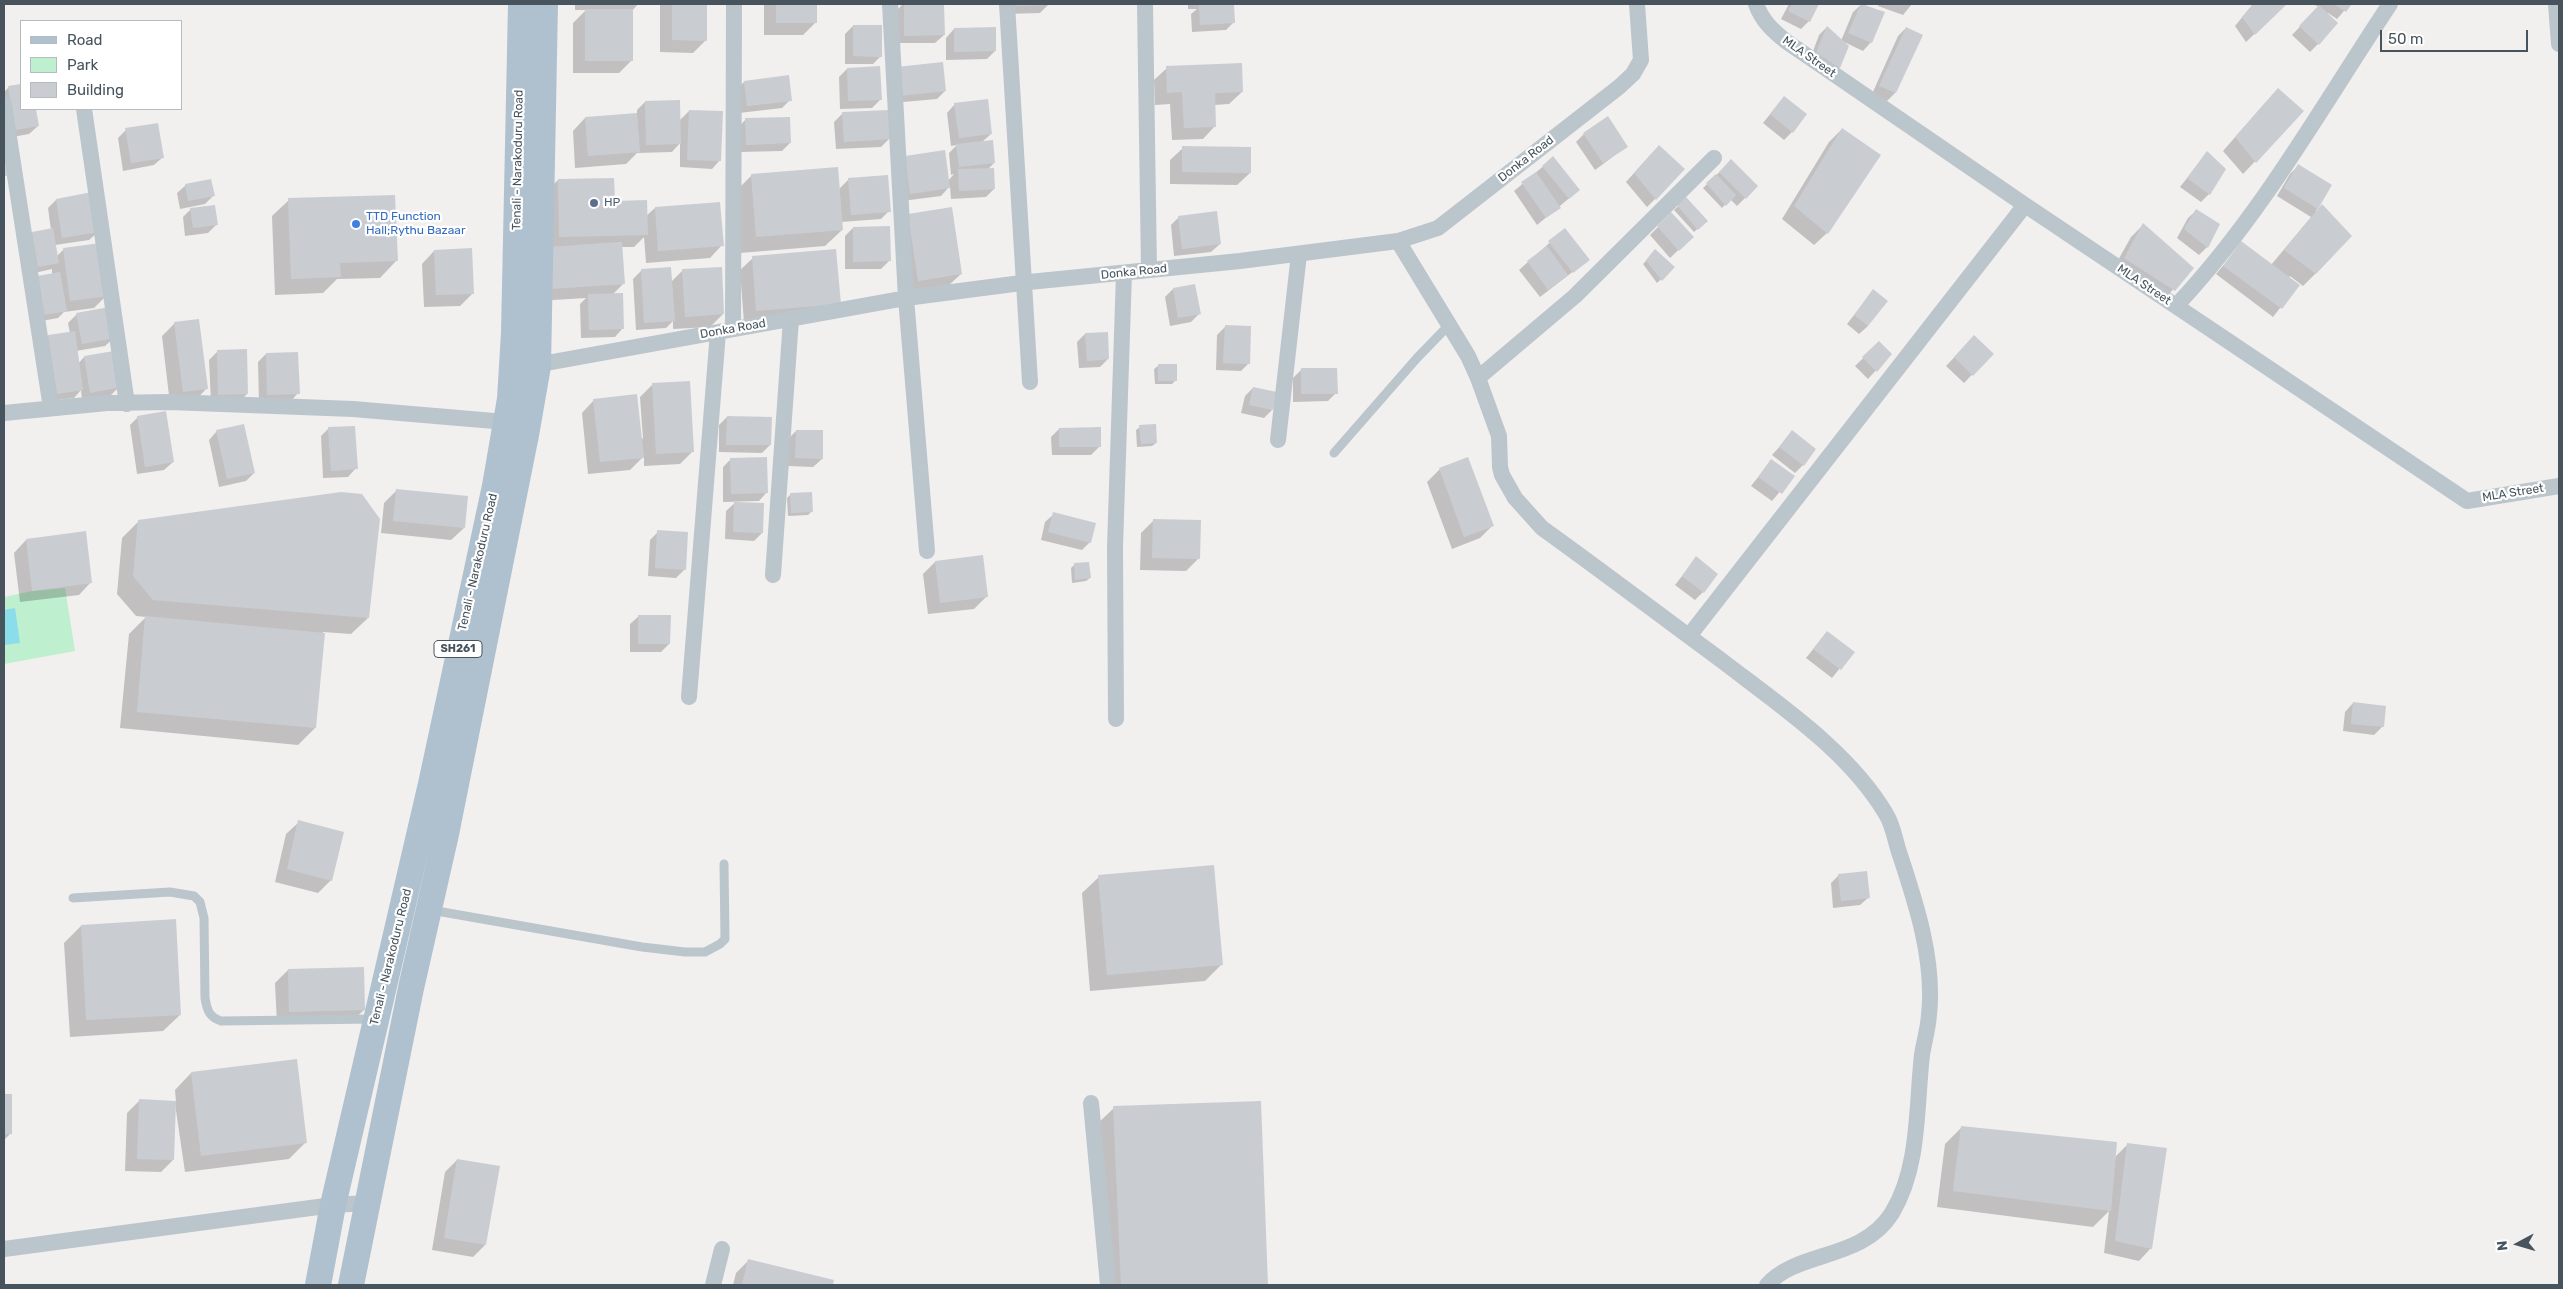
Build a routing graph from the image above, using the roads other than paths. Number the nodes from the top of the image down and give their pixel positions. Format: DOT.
graph roads {
  1 [pos="521,4"];
  2 [pos="545,4"];
  3 [pos="734,4"];
  4 [pos="890,4"];
  5 [pos="1007,4"];
  6 [pos="1145,4"];
  7 [pos="1637,4"];
  8 [pos="1756,4"];
  9 [pos="2390,4"];
  10 [pos="2556,4"];
  11 [pos="2559,44"];
  12 [pos="4,104"];
  13 [pos="84,110"];
  14 [pos="1714,158"];
  15 [pos="2025,205"];
  16 [pos="1398,241"];
  17 [pos="1299,254"];
  18 [pos="1150,270"];
  19 [pos="1124,273"];
  20 [pos="1022,283"];
  21 [pos="906,298"];
  22 [pos="2176,306"];
  23 [pos="791,319"];
  24 [pos="1449,325"];
  25 [pos="726,331"];
  26 [pos="526,366"];
  27 [pos="1478,378"];
  28 [pos="1030,382"];
  29 [pos="127,404"];
  30 [pos="51,408"];
  31 [pos="4,413"];
  32 [pos="506,422"];
  33 [pos="1278,440"];
  34 [pos="1334,454"];
  35 [pos="2559,486"];
  36 [pos="927,551"];
  37 [pos="773,576"];
  38 [pos="1689,636"];
  39 [pos="690,697"];
  40 [pos="1116,719"];
  41 [pos="724,864"];
  42 [pos="74,898"];
  43 [pos="429,909"];
  44 [pos="375,1018"];
  45 [pos="1092,1103"];
  46 [pos="367,1204"];
  47 [pos="333,1205"];
  48 [pos="722,1249"];
  49 [pos="4,1250"];
  50 [pos="318,1285"];
  51 [pos="351,1285"];
  52 [pos="713,1285"];
  53 [pos="1108,1285"];
  54 [pos="1768,1285"];
  1 -- 26 [label="main road, Tenali - Narakoduru Road / SH261"];
  2 -- 26 [label="main road, Tenali - Narakoduru Road / SH261"];
  3 -- 25 [label="street"];
  4 -- 21 [label="street"];
  5 -- 20 [label="street"];
  6 -- 18 [label="street"];
  7 -- 16 [label="street, Donka Road"];
  8 -- 15 [label="street, MLA Street"];
  9 -- 22 [label="street"];
  10 -- 11 [label="street"];
  12 -- 30 [label="street"];
  13 -- 29 [label="street"];
  14 -- 27 [label="street"];
  15 -- 22 [label="street, MLA Street"];
  15 -- 38 [label="street"];
  16 -- 17 [label="street, Donka Road"];
  16 -- 24 [label="street"];
  17 -- 18 [label="street, Donka Road"];
  17 -- 33 [label="street"];
  18 -- 19 [label="street, Donka Road"];
  19 -- 20 [label="street, Donka Road"];
  19 -- 40 [label="street"];
  20 -- 21 [label="street, Donka Road"];
  20 -- 28 [label="street"];
  21 -- 23 [label="street, Donka Road"];
  21 -- 36 [label="street"];
  22 -- 35 [label="street, MLA Street"];
  23 -- 25 [label="street, Donka Road"];
  23 -- 37 [label="street"];
  24 -- 27 [label="street"];
  24 -- 34 [label="lane"];
  25 -- 26 [label="street, Donka Road"];
  25 -- 39 [label="street"];
  26 -- 32 [label="main road, Tenali - Narakoduru Road / SH261"];
  26 -- 43 [label="main road, Tenali - Narakoduru Road / SH261"];
  27 -- 38 [label="street"];
  29 -- 30 [label="street"];
  29 -- 32 [label="street"];
  30 -- 31 [label="street"];
  32 -- 44 [label="main road, Tenali - Narakoduru Road / SH261"];
  38 -- 54 [label="street"];
  41 -- 43 [label="lane"];
  42 -- 44 [label="lane"];
  43 -- 46 [label="main road, Tenali - Narakoduru Road / SH261"];
  44 -- 47 [label="main road, Tenali - Narakoduru Road / SH261"];
  45 -- 53 [label="street"];
  46 -- 47 [label="street"];
  46 -- 51 [label="main road, Tenali - Narakoduru Road / SH261"];
  47 -- 49 [label="street"];
  47 -- 50 [label="main road, Tenali - Narakoduru Road / SH261"];
  48 -- 52 [label="street"];
}
